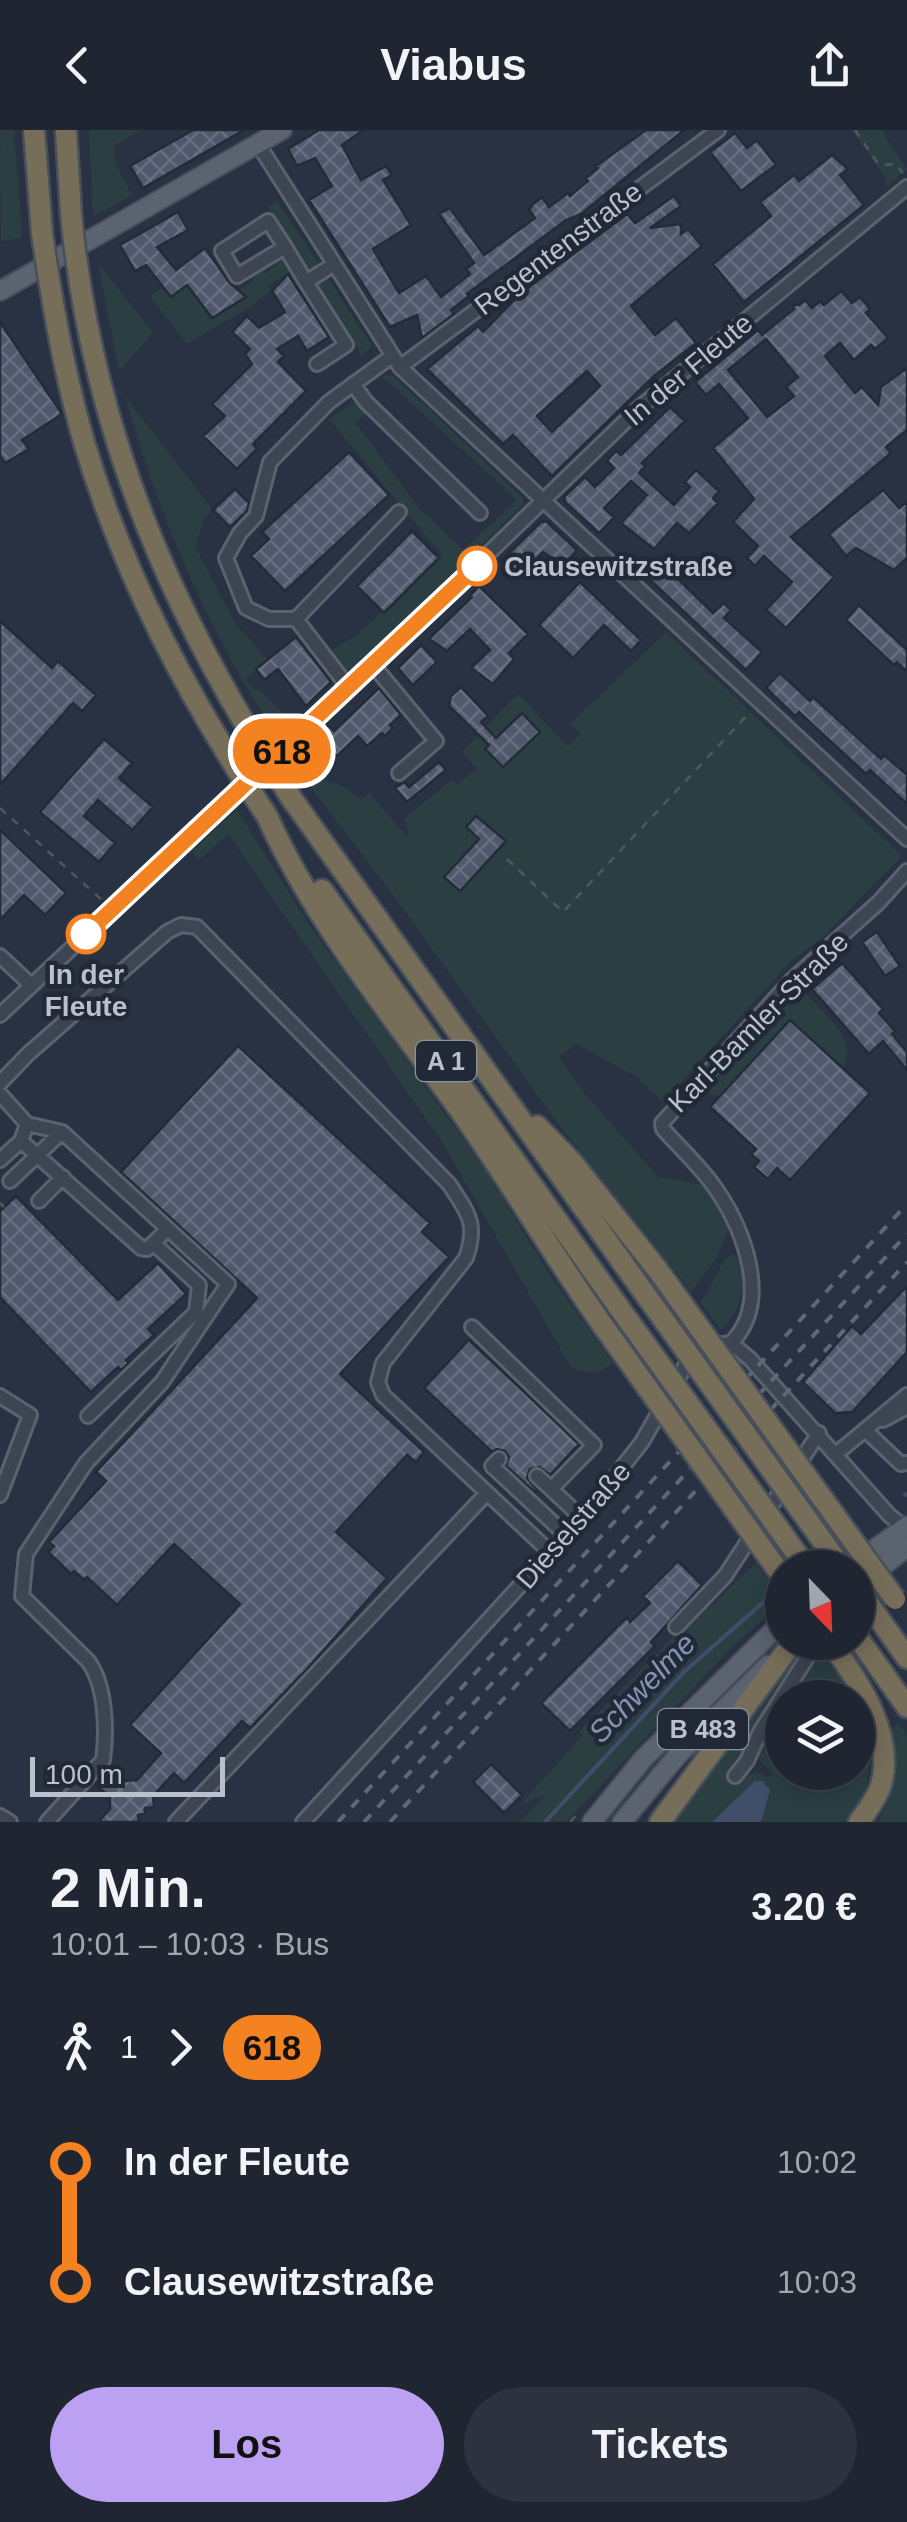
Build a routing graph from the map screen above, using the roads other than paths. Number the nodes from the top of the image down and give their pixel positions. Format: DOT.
graph roads {
  1 [pos="34,130"];
  2 [pos="66,130"];
  3 [pos="282,130"];
  4 [pos="718,130"];
  5 [pos="258,144"];
  6 [pos="907,188"];
  7 [pos="284,247"];
  8 [pos="333,265"];
  9 [pos="306,282"];
  10 [pos="1,285"];
  11 [pos="396,362"];
  12 [pos="317,364"];
  13 [pos="353,384"];
  14 [pos="544,502"];
  15 [pos="399,512"];
  16 [pos="480,513"];
  17 [pos="296,619"];
  18 [pos="373,665"];
  19 [pos="349,688"];
  20 [pos="399,772"];
  21 [pos="267,816"];
  22 [pos="907,839"];
  23 [pos="907,871"];
  24 [pos="0,956"];
  25 [pos="32,985"];
  26 [pos="0,1016"];
  27 [pos="0,1083"];
  28 [pos="504,1092"];
  29 [pos="0,1094"];
  30 [pos="27,1124"];
  31 [pos="62,1132"];
  32 [pos="21,1140"];
  33 [pos="38,1154"];
  34 [pos="0,1160"];
  35 [pos="63,1177"];
  36 [pos="10,1182"];
  37 [pos="39,1201"];
  38 [pos="168,1229"];
  39 [pos="154,1243"];
  40 [pos="214,1271"];
  41 [pos="199,1285"];
  42 [pos="200,1316"];
  43 [pos="472,1326"];
  44 [pos="732,1342"];
  45 [pos="907,1395"];
  46 [pos="0,1396"];
  47 [pos="907,1407"];
  48 [pos="88,1416"];
  49 [pos="868,1428"];
  50 [pos="819,1433"];
  51 [pos="836,1454"];
  52 [pos="499,1459"];
  53 [pos="907,1464"];
  54 [pos="537,1476"];
  55 [pos="551,1489"];
  56 [pos="486,1493"];
  57 [pos="0,1495"];
  58 [pos="582,1518"];
  59 [pos="906,1528"];
  60 [pos="567,1536"];
  61 [pos="907,1548"];
  62 [pos="794,1550"];
  63 [pos="832,1550"];
  64 [pos="872,1550"];
  65 [pos="765,1552"];
  66 [pos="551,1553"];
  67 [pos="875,1573"];
  68 [pos="901,1606"];
  69 [pos="875,1613"];
  70 [pos="676,1627"];
  71 [pos="765,1639"];
  72 [pos="907,1658"];
  73 [pos="775,1660"];
  74 [pos="780,1660"];
  75 [pos="816,1660"];
  76 [pos="838,1660"];
  77 [pos="874,1660"];
  78 [pos="907,1707"];
  79 [pos="735,1776"];
  80 [pos="0,1816"];
  81 [pos="10,1822"];
  82 [pos="47,1822"];
  83 [pos="176,1822"];
  84 [pos="303,1822"];
  85 [pos="592,1822"];
  86 [pos="622,1822"];
  87 [pos="660,1822"];
  88 [pos="859,1822"];
  1 -- 21 [label="highway, A 1, bridge"];
  2 -- 28 [label="highway, A 1, bridge"];
  3 -- 5 [label="main road"];
  4 -- 11 [label="street, Regentenstraße"];
  5 -- 8 [label="street"];
  5 -- 10 [label="main road"];
  6 -- 14 [label="street, In der Fleute"];
  7 -- 7 [label="street"];
  7 -- 9 [label="street"];
  8 -- 9 [label="street"];
  8 -- 11 [label="street"];
  9 -- 12 [label="street"];
  11 -- 13 [label="street, Regentenstraße"];
  11 -- 14 [label="street"];
  13 -- 16 [label="street"];
  13 -- 17 [label="street, Regentenstraße"];
  14 -- 18 [label="street, In der Fleute"];
  14 -- 22 [label="street"];
  15 -- 17 [label="street"];
  17 -- 19 [label="street"];
  18 -- 19 [label="street, In der Fleute"];
  18 -- 20 [label="street"];
  19 -- 25 [label="street, In der Fleute"];
  21 -- 62 [label="highway, A 1, bridge"];
  21 -- 65 [label="highway, bridge"];
  23 -- 44 [label="street, Karl-Bamler-Straße"];
  24 -- 25 [label="street"];
  25 -- 26 [label="street, In der Fleute"];
  27 -- 56 [label="street"];
  28 -- 63 [label="highway, A 1, bridge"];
  28 -- 68 [label="highway, A 1, bridge"];
  29 -- 30 [label="street"];
  30 -- 31 [label="street"];
  30 -- 32 [label="street"];
  31 -- 33 [label="street"];
  31 -- 38 [label="street"];
  32 -- 33 [label="street"];
  32 -- 34 [label="street"];
  33 -- 35 [label="street"];
  33 -- 36 [label="street"];
  35 -- 37 [label="street"];
  35 -- 39 [label="street"];
  38 -- 39 [label="street"];
  38 -- 40 [label="street"];
  39 -- 41 [label="street"];
  40 -- 41 [label="street"];
  40 -- 42 [label="street"];
  41 -- 42 [label="street"];
  42 -- 48 [label="street"];
  42 -- 82 [label="street"];
  43 -- 55 [label="street"];
  44 -- 50 [label="street"];
  44 -- 58 [label="street, Dieselstraße"];
  45 -- 49 [label="street"];
  46 -- 57 [label="street"];
  47 -- 49 [label="street"];
  49 -- 51 [label="street"];
  49 -- 53 [label="street"];
  50 -- 51 [label="street"];
  50 -- 70 [label="street"];
  51 -- 59 [label="street"];
  52 -- 60 [label="street"];
  54 -- 55 [label="street"];
  55 -- 58 [label="street"];
  56 -- 66 [label="street"];
  56 -- 83 [label="street"];
  58 -- 60 [label="street, Dieselstraße"];
  59 -- 64 [label="main road"];
  60 -- 66 [label="street, Dieselstraße"];
  61 -- 67 [label="main road"];
  66 -- 84 [label="street, Dieselstraße"];
  69 -- 72 [label="highway"];
  71 -- 85 [label="main road, B 483"];
  73 -- 86 [label="main road, B 483"];
  74 -- 87 [label="highway"];
  75 -- 79 [label="street"];
  76 -- 88 [label="highway"];
  77 -- 78 [label="highway"];
  80 -- 81 [label="street"];
}
